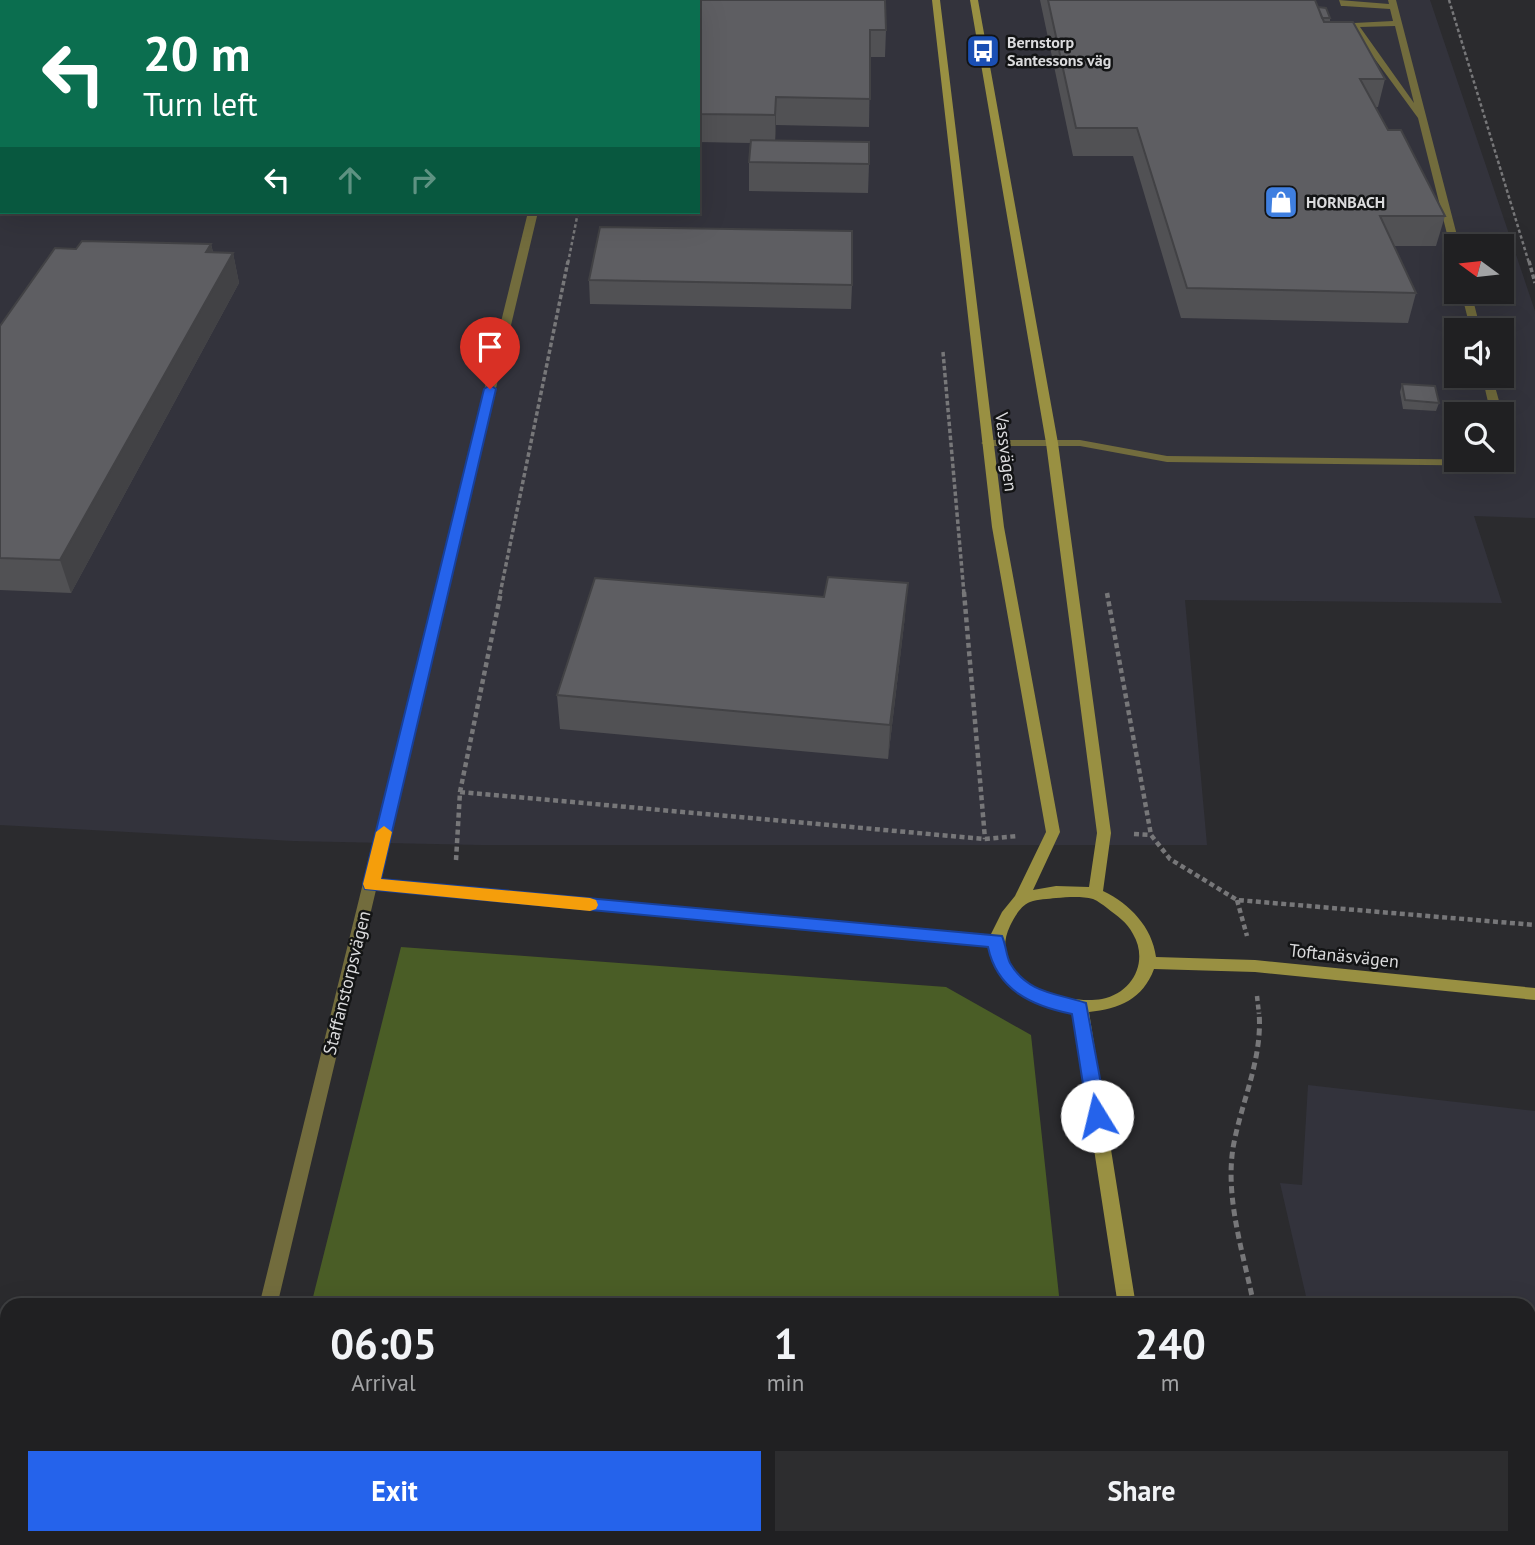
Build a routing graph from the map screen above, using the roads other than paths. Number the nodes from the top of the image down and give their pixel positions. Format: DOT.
graph roads {
  1 [pos="936,0"];
  2 [pos="974,0"];
  3 [pos="1343,0"];
  4 [pos="1392,3"];
  5 [pos="1398,23"];
  6 [pos="1425,124"];
  7 [pos="533,214"];
  8 [pos="1452,234"];
  9 [pos="987,443"];
  10 [pos="1052,443"];
  11 [pos="1444,463"];
  12 [pos="371,884"];
  13 [pos="1095,894"];
  14 [pos="1022,898"];
  15 [pos="996,941"];
  16 [pos="1150,963"];
  17 [pos="1535,994"];
  18 [pos="1080,1008"];
  19 [pos="270,1298"];
  20 [pos="1126,1298"];
  1 -- 9 [label="street, Vassvägen"];
  2 -- 10 [label="street"];
  3 -- 4 [label="street"];
  4 -- 5 [label="street"];
  5 -- 6 [label="street"];
  5 -- 6 [label="street"];
  6 -- 8 [label="street"];
  7 -- 12 [label="street, Staffanstorpsvägen"];
  9 -- 10 [label="street"];
  9 -- 14 [label="street, Vassvägen"];
  10 -- 11 [label="street"];
  10 -- 13 [label="street"];
  12 -- 15 [label="street"];
  12 -- 19 [label="street, Staffanstorpsvägen"];
  13 -- 14 [label="street"];
  13 -- 16 [label="street"];
  14 -- 15 [label="street"];
  15 -- 18 [label="street"];
  16 -- 17 [label="street, Toftanäsvägen"];
  16 -- 18 [label="street"];
  18 -- 20 [label="street"];
}
